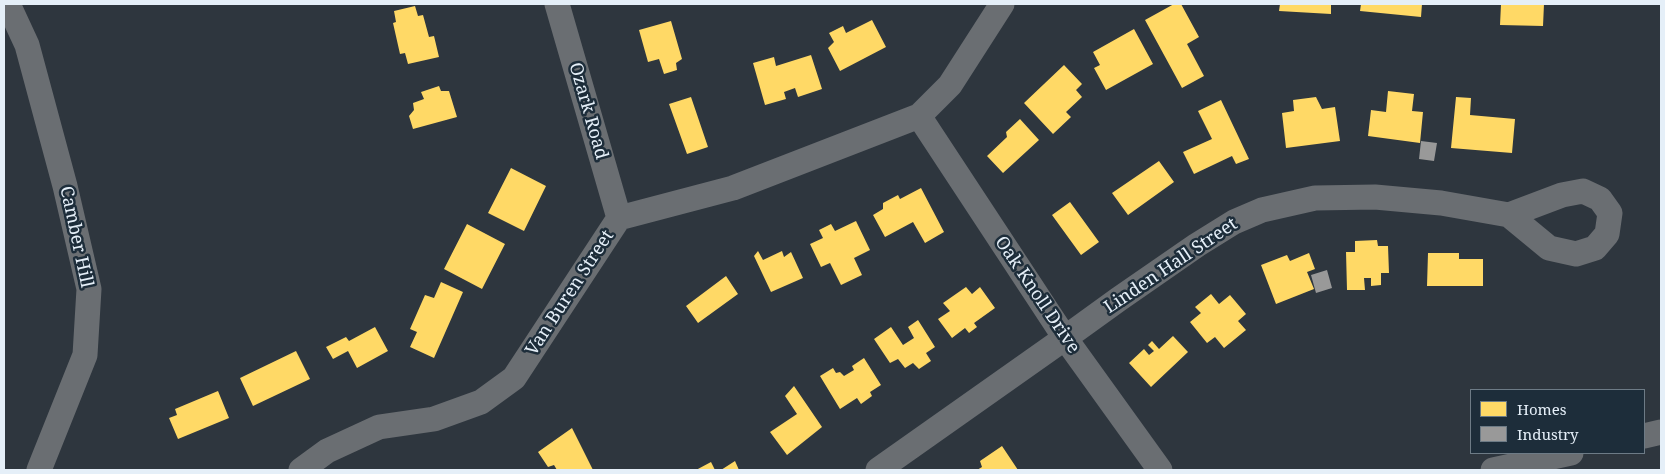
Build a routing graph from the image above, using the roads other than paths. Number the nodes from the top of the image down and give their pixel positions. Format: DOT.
graph roads {
  1 [pos="8,4"];
  2 [pos="557,4"];
  3 [pos="1002,4"];
  4 [pos="919,116"];
  5 [pos="1509,215"];
  6 [pos="619,218"];
  7 [pos="1065,338"];
  8 [pos="1661,432"];
  9 [pos="1645,436"];
  10 [pos="1566,454"];
  11 [pos="39,470"];
  12 [pos="301,470"];
  13 [pos="878,470"];
  14 [pos="1160,470"];
  15 [pos="1493,470"];
  1 -- 11 [label="street, Camber Hill"];
  2 -- 6 [label="street, Ozark Road"];
  3 -- 4 [label="street, Van Buren Street"];
  4 -- 6 [label="street, Van Buren Street"];
  4 -- 7 [label="street, Oak Knoll Drive"];
  5 -- 7 [label="street, Linden Hall Street"];
  6 -- 12 [label="street, Van Buren Street"];
  7 -- 13 [label="street, Linden Hall Street"];
  7 -- 14 [label="street, Oak Knoll Drive"];
  8 -- 9 [label="street"];
  10 -- 15 [label="street"];
}
